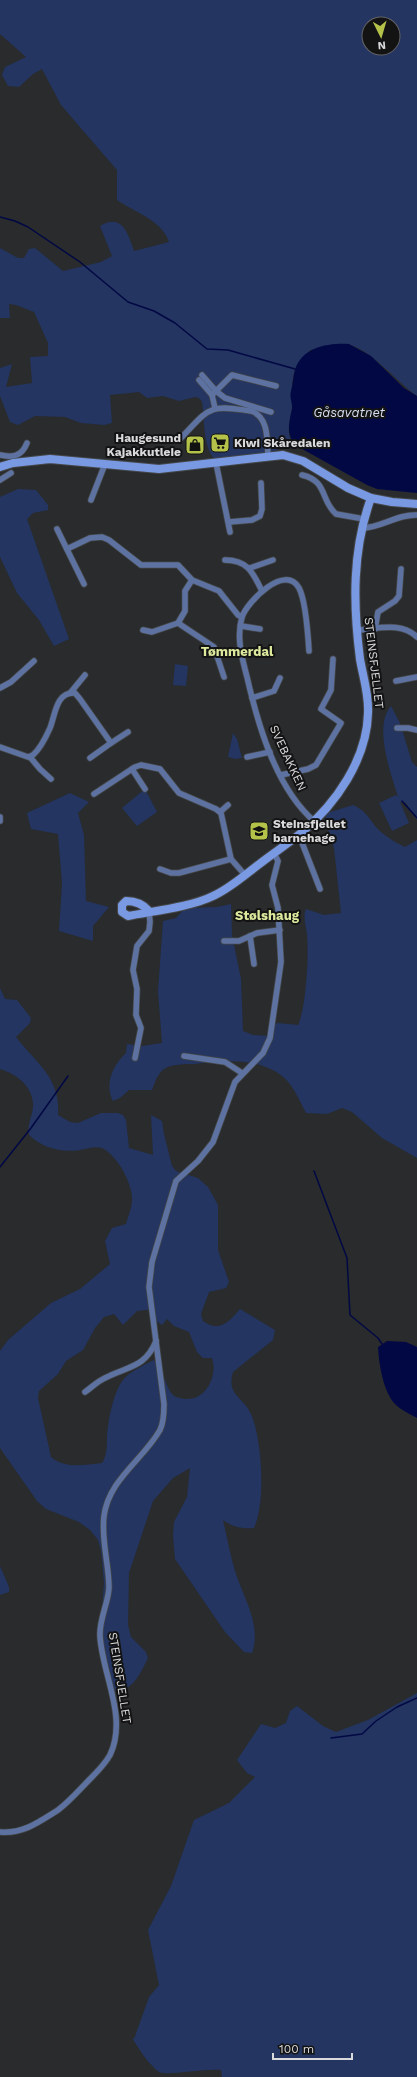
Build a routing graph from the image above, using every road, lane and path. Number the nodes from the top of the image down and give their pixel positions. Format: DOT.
graph roads {
  1 [pos="201,377"];
  2 [pos="276,386"];
  3 [pos="214,393"];
  4 [pos="215,408"];
  5 [pos="271,412"];
  6 [pos="180,439"];
  7 [pos="28,443"];
  8 [pos="0,455"];
  9 [pos="268,456"];
  10 [pos="0,461"];
  11 [pos="13,463"];
  12 [pos="216,463"];
  13 [pos="105,464"];
  14 [pos="0,467"];
  15 [pos="11,473"];
  16 [pos="302,475"];
  17 [pos="0,480"];
  18 [pos="261,483"];
  19 [pos="371,498"];
  20 [pos="92,500"];
  21 [pos="417,504"];
  22 [pos="417,515"];
  23 [pos="364,519"];
  24 [pos="229,522"];
  25 [pos="362,528"];
  26 [pos="57,529"];
  27 [pos="230,532"];
  28 [pos="67,548"];
  29 [pos="225,560"];
  30 [pos="273,560"];
  31 [pos="250,568"];
  32 [pos="401,569"];
  33 [pos="192,580"];
  34 [pos="84,584"];
  35 [pos="262,591"];
  36 [pos="242,617"];
  37 [pos="178,623"];
  38 [pos="241,626"];
  39 [pos="375,628"];
  40 [pos="260,629"];
  41 [pos="143,630"];
  42 [pos="357,630"];
  43 [pos="417,637"];
  44 [pos="309,651"];
  45 [pos="333,659"];
  46 [pos="34,661"];
  47 [pos="85,675"];
  48 [pos="224,678"];
  49 [pos="280,678"];
  50 [pos="417,678"];
  51 [pos="396,680"];
  52 [pos="0,688"];
  53 [pos="71,692"];
  54 [pos="252,698"];
  55 [pos="397,728"];
  56 [pos="417,730"];
  57 [pos="128,732"];
  58 [pos="111,743"];
  59 [pos="0,747"];
  60 [pos="270,752"];
  61 [pos="247,756"];
  62 [pos="30,757"];
  63 [pos="90,758"];
  64 [pos="132,769"];
  65 [pos="281,775"];
  66 [pos="51,779"];
  67 [pos="145,789"];
  68 [pos="94,794"];
  69 [pos="228,805"];
  70 [pos="220,812"];
  71 [pos="0,817"];
  72 [pos="0,820"];
  73 [pos="314,821"];
  74 [pos="299,835"];
  75 [pos="274,853"];
  76 [pos="231,859"];
  77 [pos="160,869"];
  78 [pos="245,875"];
  79 [pos="320,889"];
  80 [pos="149,912"];
  81 [pos="280,930"];
  82 [pos="250,936"];
  83 [pos="224,942"];
  84 [pos="254,964"];
  85 [pos="184,1056"];
  86 [pos="134,1058"];
  87 [pos="242,1073"];
  88 [pos="156,1341"];
  89 [pos="85,1392"];
  90 [pos="0,1832"];
  1 -- 3 [label="street"];
  2 -- 3 [label="street"];
  3 -- 4 [label="street"];
  3 -- 5 [label="street"];
  4 -- 6 [label="street"];
  4 -- 9 [label="street"];
  7 -- 8 [label="street"];
  9 -- 12 [label="street"];
  9 -- 19 [label="street"];
  10 -- 11 [label="street"];
  11 -- 13 [label="street"];
  11 -- 14 [label="street"];
  12 -- 13 [label="street"];
  12 -- 24 [label="street"];
  13 -- 20 [label="street"];
  15 -- 17 [label="street"];
  16 -- 23 [label="street"];
  18 -- 24 [label="street"];
  19 -- 21 [label="street"];
  19 -- 23 [label="street, STEINSFJELLET"];
  22 -- 25 [label="street"];
  23 -- 25 [label="street, STEINSFJELLET"];
  24 -- 27 [label="street"];
  25 -- 42 [label="street, STEINSFJELLET"];
  26 -- 28 [label="street"];
  28 -- 33 [label="street"];
  28 -- 34 [label="street"];
  29 -- 31 [label="street"];
  30 -- 31 [label="street"];
  31 -- 35 [label="street"];
  32 -- 39 [label="street"];
  33 -- 36 [label="street"];
  33 -- 37 [label="street"];
  35 -- 36 [label="street, SVEBAKKEN"];
  35 -- 44 [label="street, SVEBAKKEN"];
  36 -- 38 [label="street, SVEBAKKEN"];
  37 -- 41 [label="street"];
  37 -- 48 [label="street"];
  38 -- 40 [label="street"];
  38 -- 54 [label="street, SVEBAKKEN"];
  39 -- 42 [label="street"];
  39 -- 43 [label="street"];
  42 -- 73 [label="street, STEINSFJELLET"];
  45 -- 65 [label="street"];
  46 -- 52 [label="street"];
  47 -- 53 [label="street"];
  49 -- 54 [label="street"];
  50 -- 51 [label="street"];
  53 -- 58 [label="street"];
  53 -- 62 [label="street"];
  54 -- 60 [label="street, SVEBAKKEN"];
  55 -- 56 [label="street"];
  57 -- 58 [label="street"];
  58 -- 63 [label="street"];
  59 -- 62 [label="street"];
  60 -- 61 [label="street"];
  60 -- 65 [label="street, SVEBAKKEN"];
  62 -- 66 [label="street"];
  64 -- 67 [label="street"];
  64 -- 68 [label="street"];
  64 -- 70 [label="street"];
  65 -- 73 [label="street, SVEBAKKEN"];
  69 -- 70 [label="street"];
  70 -- 76 [label="street"];
  71 -- 72 [label="street"];
  73 -- 74 [label="street, STEINSFJELLET"];
  74 -- 75 [label="street, STEINSFJELLET"];
  74 -- 79 [label="street"];
  75 -- 78 [label="street, STEINSFJELLET"];
  75 -- 81 [label="street, STEINSFJELLET"];
  76 -- 77 [label="street"];
  76 -- 78 [label="street"];
  78 -- 80 [label="street, STEINSFJELLET"];
  80 -- 86 [label="street"];
  81 -- 82 [label="street"];
  81 -- 87 [label="street, STEINSFJELLET"];
  82 -- 83 [label="street"];
  82 -- 84 [label="street"];
  85 -- 87 [label="street"];
  87 -- 88 [label="street, STEINSFJELLET"];
  88 -- 89 [label="street"];
  88 -- 90 [label="street, STEINSFJELLET"];
}
